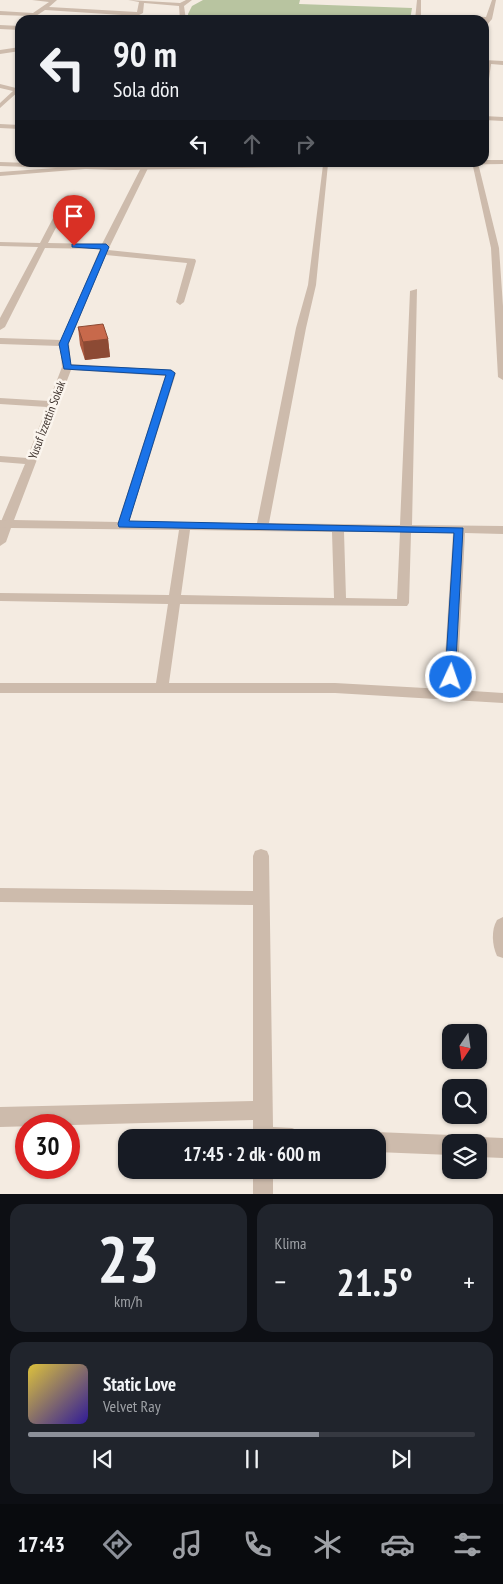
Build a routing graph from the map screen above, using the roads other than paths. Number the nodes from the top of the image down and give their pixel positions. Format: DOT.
graph roads {
  1 [pos="34,0"];
  2 [pos="130,0"];
  3 [pos="190,0"];
  4 [pos="419,0"];
  5 [pos="494,0"];
  6 [pos="54,1"];
  7 [pos="144,1"];
  8 [pos="155,1"];
  9 [pos="181,5"];
  10 [pos="44,8"];
  11 [pos="0,13"];
  12 [pos="34,15"];
  13 [pos="182,15"];
  14 [pos="418,15"];
  15 [pos="489,19"];
  16 [pos="0,27"];
  17 [pos="15,27"];
  18 [pos="15,50"];
  19 [pos="0,52"];
  20 [pos="503,63"];
  21 [pos="489,64"];
  22 [pos="0,86"];
  23 [pos="15,88"];
  24 [pos="15,91"];
  25 [pos="0,106"];
  26 [pos="489,118"];
  27 [pos="503,119"];
  28 [pos="0,126"];
  29 [pos="15,127"];
  30 [pos="503,156"];
  31 [pos="489,157"];
  32 [pos="0,158"];
  33 [pos="15,160"];
  34 [pos="489,162"];
  35 [pos="503,162"];
  36 [pos="0,164"];
  37 [pos="15,164"];
  38 [pos="63,167"];
  39 [pos="146,167"];
  40 [pos="326,167"];
  41 [pos="476,167"];
  42 [pos="0,174"];
  43 [pos="68,197"];
  44 [pos="0,244"];
  45 [pos="43,245"];
  46 [pos="105,249"];
  47 [pos="414,291"];
  48 [pos="500,295"];
  49 [pos="180,302"];
  50 [pos="0,327"];
  51 [pos="0,341"];
  52 [pos="64,344"];
  53 [pos="67,367"];
  54 [pos="503,377"];
  55 [pos="0,401"];
  56 [pos="53,404"];
  57 [pos="0,459"];
  58 [pos="31,461"];
  59 [pos="3,524"];
  60 [pos="123,524"];
  61 [pos="184,527"];
  62 [pos="262,528"];
  63 [pos="338,529"];
  64 [pos="406,530"];
  65 [pos="459,530"];
  66 [pos="503,530"];
  67 [pos="0,542"];
  68 [pos="0,597"];
  69 [pos="174,599"];
  70 [pos="340,602"];
  71 [pos="162,687"];
  72 [pos="0,688"];
  73 [pos="450,695"];
  74 [pos="503,698"];
  75 [pos="261,856"];
  76 [pos="0,895"];
  77 [pos="261,898"];
  78 [pos="503,925"];
  79 [pos="503,950"];
  80 [pos="262,1110"];
  81 [pos="0,1117"];
  82 [pos="263,1129"];
  83 [pos="386,1142"];
  84 [pos="442,1145"];
  85 [pos="487,1147"];
  86 [pos="503,1148"];
  87 [pos="263,1179"];
  88 [pos="263,1194"];
  1 -- 6 [label="street"];
  2 -- 7 [label="street"];
  3 -- 9 [label="street"];
  4 -- 14 [label="street"];
  5 -- 15 [label="street"];
  6 -- 10 [label="street"];
  7 -- 8 [label="street"];
  7 -- 10 [label="street"];
  8 -- 9 [label="street"];
  9 -- 13 [label="street"];
  10 -- 12 [label="street"];
  11 -- 12 [label="street"];
  16 -- 17 [label="street"];
  18 -- 19 [label="street"];
  20 -- 21 [label="street"];
  22 -- 23 [label="street"];
  24 -- 25 [label="street"];
  26 -- 27 [label="street"];
  28 -- 29 [label="street"];
  30 -- 31 [label="street"];
  32 -- 33 [label="street"];
  34 -- 35 [label="street"];
  36 -- 37 [label="street"];
  38 -- 42 [label="street"];
  39 -- 46 [label="street"];
  40 -- 62 [label="street"];
  41 -- 48 [label="street"];
  43 -- 45 [label="street"];
  44 -- 45 [label="street"];
  45 -- 46 [label="street"];
  45 -- 50 [label="street"];
  46 -- 49 [label="street"];
  46 -- 52 [label="street"];
  47 -- 64 [label="street"];
  48 -- 54 [label="street"];
  51 -- 52 [label="street"];
  52 -- 53 [label="street, Yusuf İzzettin Sokak"];
  53 -- 56 [label="street, Yusuf İzzettin Sokak"];
  53 -- 60 [label="street"];
  55 -- 56 [label="street"];
  56 -- 58 [label="street, Yusuf İzzettin Sokak"];
  57 -- 58 [label="street"];
  58 -- 59 [label="street, Yusuf İzzettin Sokak"];
  59 -- 60 [label="street"];
  59 -- 67 [label="street, Yusuf İzzettin Sokak"];
  60 -- 61 [label="street"];
  61 -- 62 [label="street"];
  61 -- 69 [label="street"];
  62 -- 63 [label="street"];
  63 -- 64 [label="street"];
  63 -- 70 [label="street"];
  64 -- 65 [label="street"];
  64 -- 70 [label="street"];
  65 -- 66 [label="street"];
  65 -- 73 [label="street"];
  68 -- 69 [label="street"];
  69 -- 70 [label="street"];
  69 -- 71 [label="street"];
  71 -- 72 [label="street"];
  71 -- 73 [label="street"];
  73 -- 74 [label="street"];
  75 -- 77 [label="street"];
  76 -- 77 [label="street"];
  77 -- 80 [label="street"];
  78 -- 79 [label="street"];
  80 -- 81 [label="street"];
  80 -- 82 [label="street"];
  83 -- 84 [label="street"];
  85 -- 86 [label="street"];
  87 -- 88 [label="street"];
}
